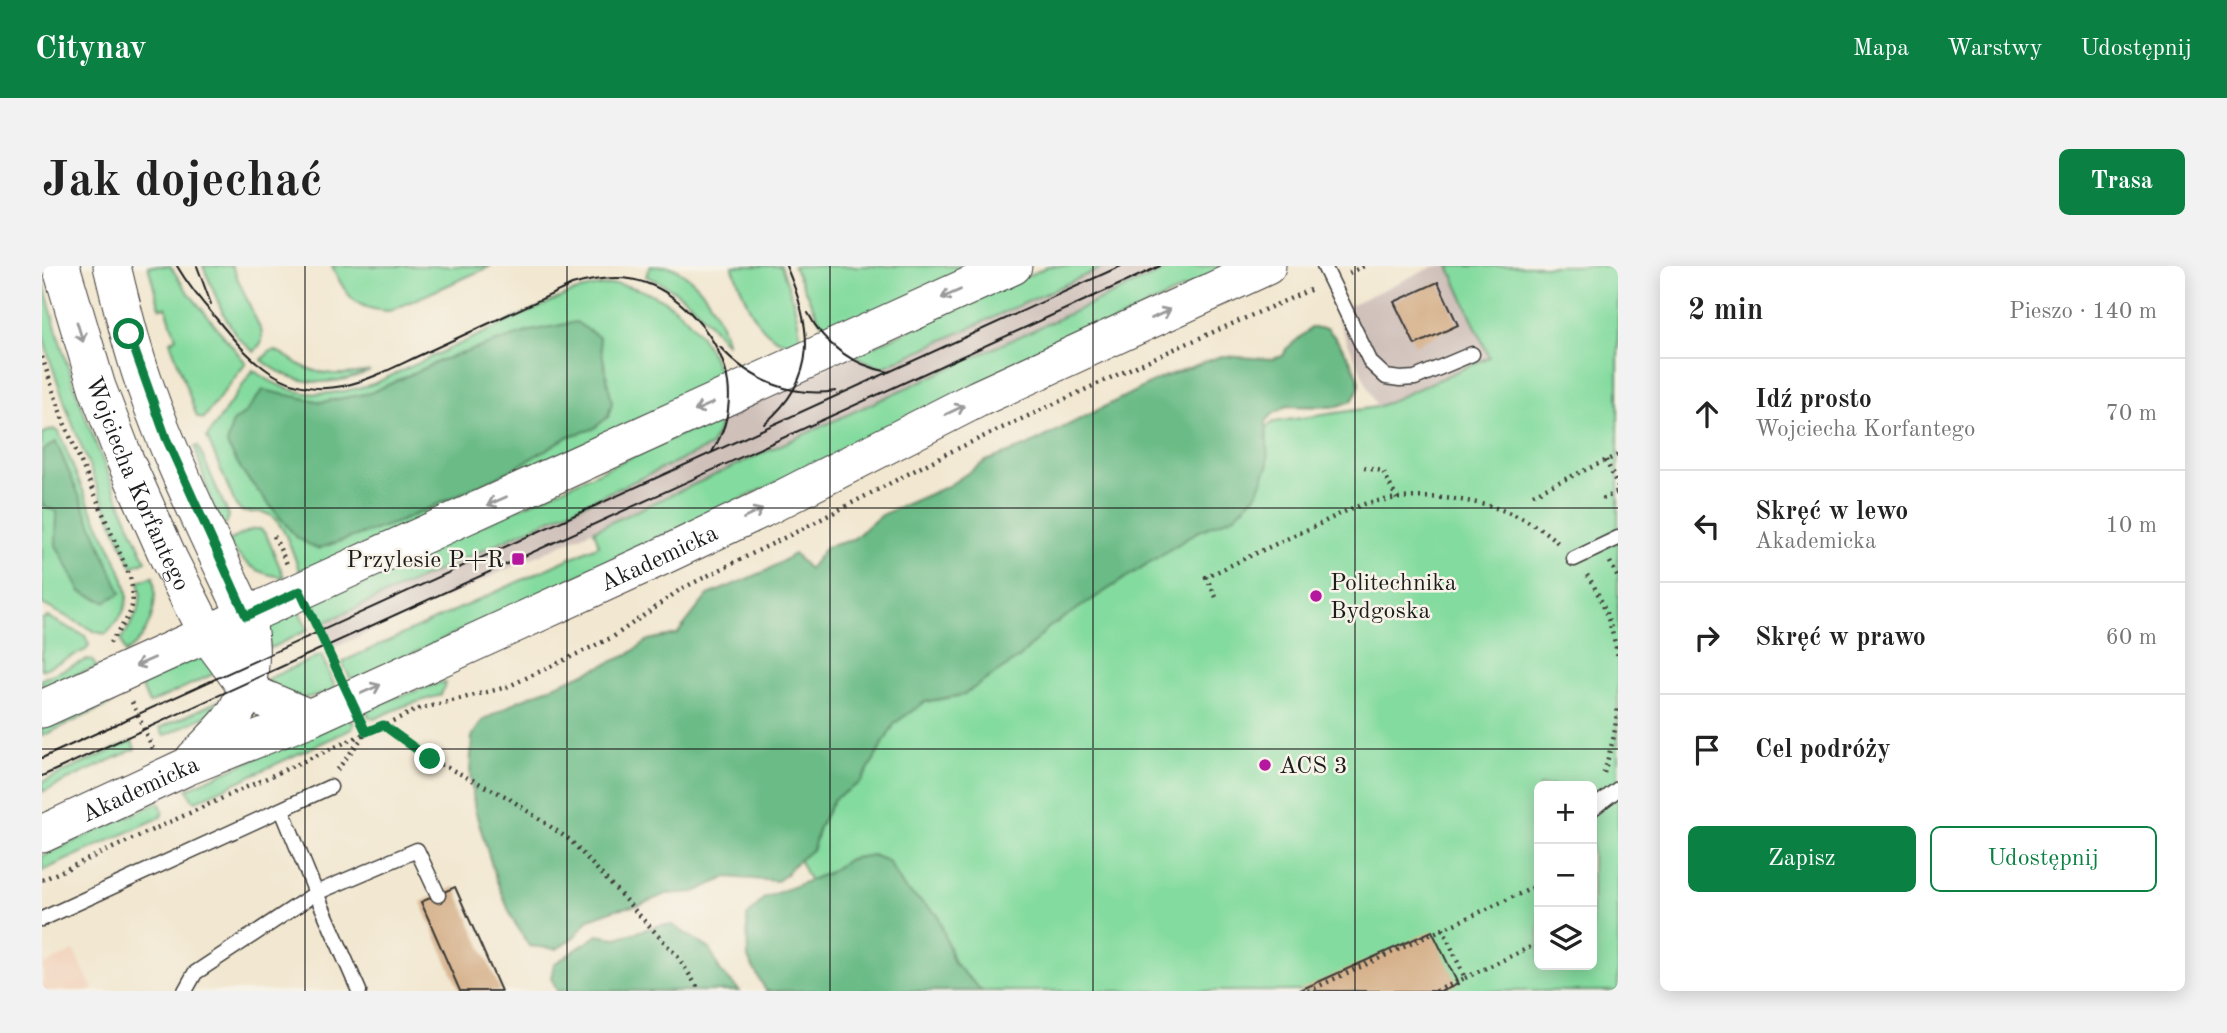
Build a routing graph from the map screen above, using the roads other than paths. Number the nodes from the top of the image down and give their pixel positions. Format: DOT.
graph roads {
  1 [pos="61,266"];
  2 [pos="112,266"];
  3 [pos="1013,266"];
  4 [pos="1266,266"];
  5 [pos="1324,266"];
  6 [pos="1472,354"];
  7 [pos="1618,538"];
  8 [pos="1574,559"];
  9 [pos="246,616"];
  10 [pos="207,634"];
  11 [pos="247,686"];
  12 [pos="42,709"];
  13 [pos="309,718"];
  14 [pos="176,772"];
  15 [pos="330,787"];
  16 [pos="1618,789"];
  17 [pos="1597,805"];
  18 [pos="282,810"];
  19 [pos="42,834"];
  20 [pos="316,893"];
  21 [pos="438,895"];
  22 [pos="42,919"];
  23 [pos="185,991"];
  24 [pos="359,991"];
  1 -- 10 [label="street, Wojciecha Korfantego, one-way"];
  2 -- 9 [label="street, Wojciecha Korfantego"];
  3 -- 9 [label="street, one-way"];
  13 -- 4 [label="street, Akademicka, one-way"];
  5 -- 6 [label="lane"];
  7 -- 8 [label="lane"];
  9 -- 10 [label="street"];
  9 -- 11 [label="street, Wojciecha Korfantego"];
  10 -- 11 [label="street, Wojciecha Korfantego"];
  10 -- 12 [label="street, one-way"];
  11 -- 13 [label="street, Wojciecha Korfantego"];
  11 -- 14 [label="street, Wojciecha Korfantego"];
  13 -- 14 [label="street, Akademicka"];
  14 -- 19 [label="street, Akademicka"];
  15 -- 18 [label="lane"];
  16 -- 17 [label="lane"];
  18 -- 20 [label="lane"];
  18 -- 22 [label="lane"];
  20 -- 21 [label="lane"];
  20 -- 23 [label="lane"];
  20 -- 24 [label="lane"];
}
